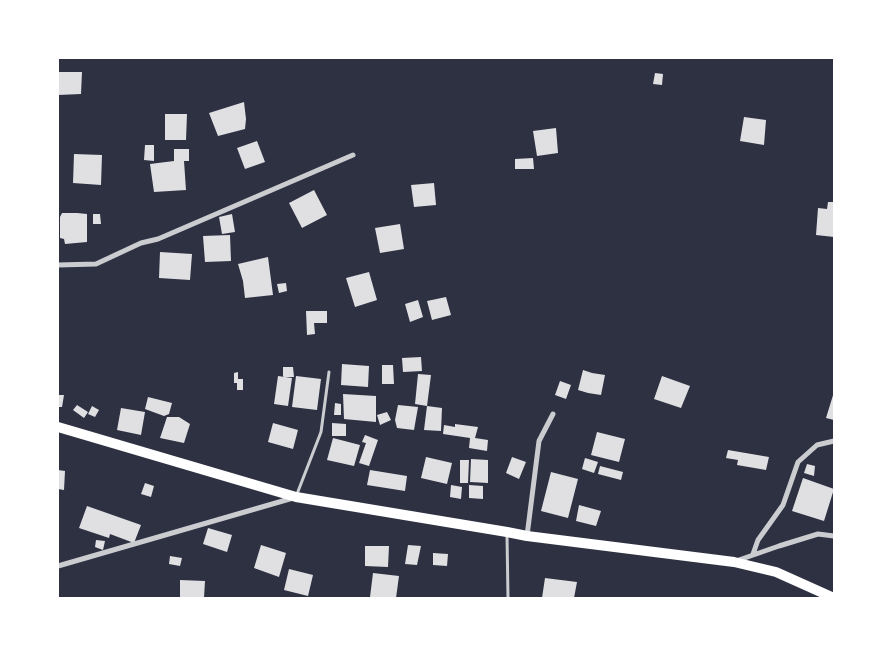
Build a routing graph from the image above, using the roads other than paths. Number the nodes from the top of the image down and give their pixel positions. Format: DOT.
graph roads {
  1 [pos="353,155"];
  2 [pos="58,265"];
  3 [pos="329,372"];
  4 [pos="553,414"];
  5 [pos="58,426"];
  6 [pos="834,441"];
  7 [pos="296,497"];
  8 [pos="507,532"];
  9 [pos="527,536"];
  10 [pos="834,536"];
  11 [pos="753,554"];
  12 [pos="734,562"];
  13 [pos="58,566"];
  14 [pos="508,598"];
  15 [pos="834,598"];
  1 -- 2 [label="street"];
  3 -- 7 [label="lane"];
  4 -- 9 [label="street"];
  5 -- 7 [label="highway"];
  6 -- 11 [label="street"];
  7 -- 8 [label="highway"];
  7 -- 13 [label="street"];
  8 -- 9 [label="highway"];
  8 -- 14 [label="lane"];
  9 -- 12 [label="highway"];
  10 -- 11 [label="street"];
  11 -- 12 [label="street"];
  12 -- 15 [label="highway"];
}
